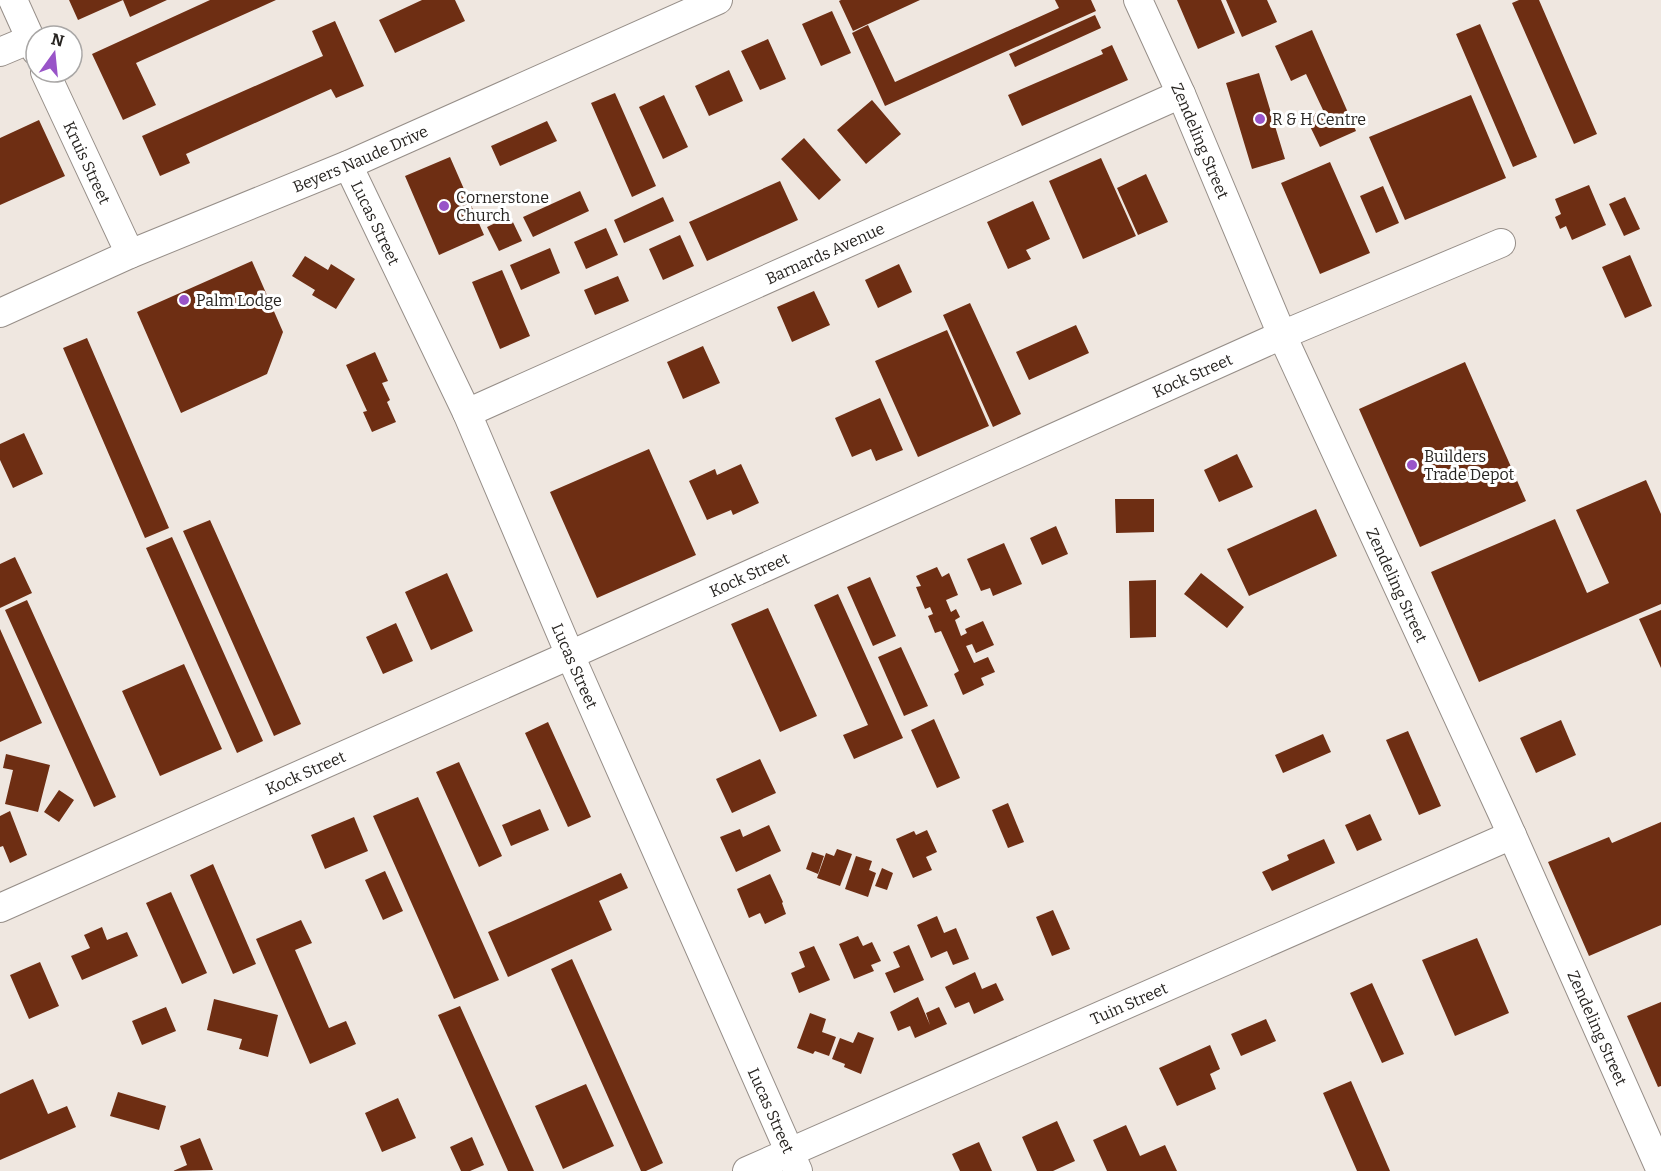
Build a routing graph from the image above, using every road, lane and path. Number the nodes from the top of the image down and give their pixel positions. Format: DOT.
graph roads {
  1 [pos="14,0"];
  2 [pos="718,0"];
  3 [pos="1138,0"];
  4 [pos="25,24"];
  5 [pos="24,47"];
  6 [pos="0,52"];
  7 [pos="51,84"];
  8 [pos="1181,94"];
  9 [pos="348,165"];
  10 [pos="1501,243"];
  11 [pos="130,254"];
  12 [pos="0,313"];
  13 [pos="1282,335"];
  14 [pos="467,413"];
  15 [pos="570,655"];
  16 [pos="1512,835"];
  17 [pos="0,908"];
  18 [pos="793,1162"];
  19 [pos="747,1171"];
  20 [pos="1661,1171"];
  1 -- 4 [label="street"];
  2 -- 9 [label="street, Beyers Naude Drive"];
  3 -- 8 [label="street, Zendeling Street"];
  5 -- 6 [label="street"];
  7 -- 11 [label="street, Kruis Street"];
  8 -- 13 [label="street, Zendeling Street"];
  8 -- 14 [label="street, Barnards Avenue"];
  9 -- 11 [label="street, Beyers Naude Drive"];
  9 -- 14 [label="street, Lucas Street"];
  10 -- 13 [label="street, Kock Street"];
  11 -- 12 [label="street, Beyers Naude Drive"];
  13 -- 15 [label="street, Kock Street"];
  13 -- 16 [label="street, Zendeling Street"];
  14 -- 15 [label="street, Lucas Street"];
  15 -- 17 [label="street, Kock Street"];
  15 -- 18 [label="street, Lucas Street"];
  16 -- 18 [label="street, Tuin Street"];
  16 -- 20 [label="street, Zendeling Street"];
  18 -- 19 [label="street, Tuin Street"];
}
